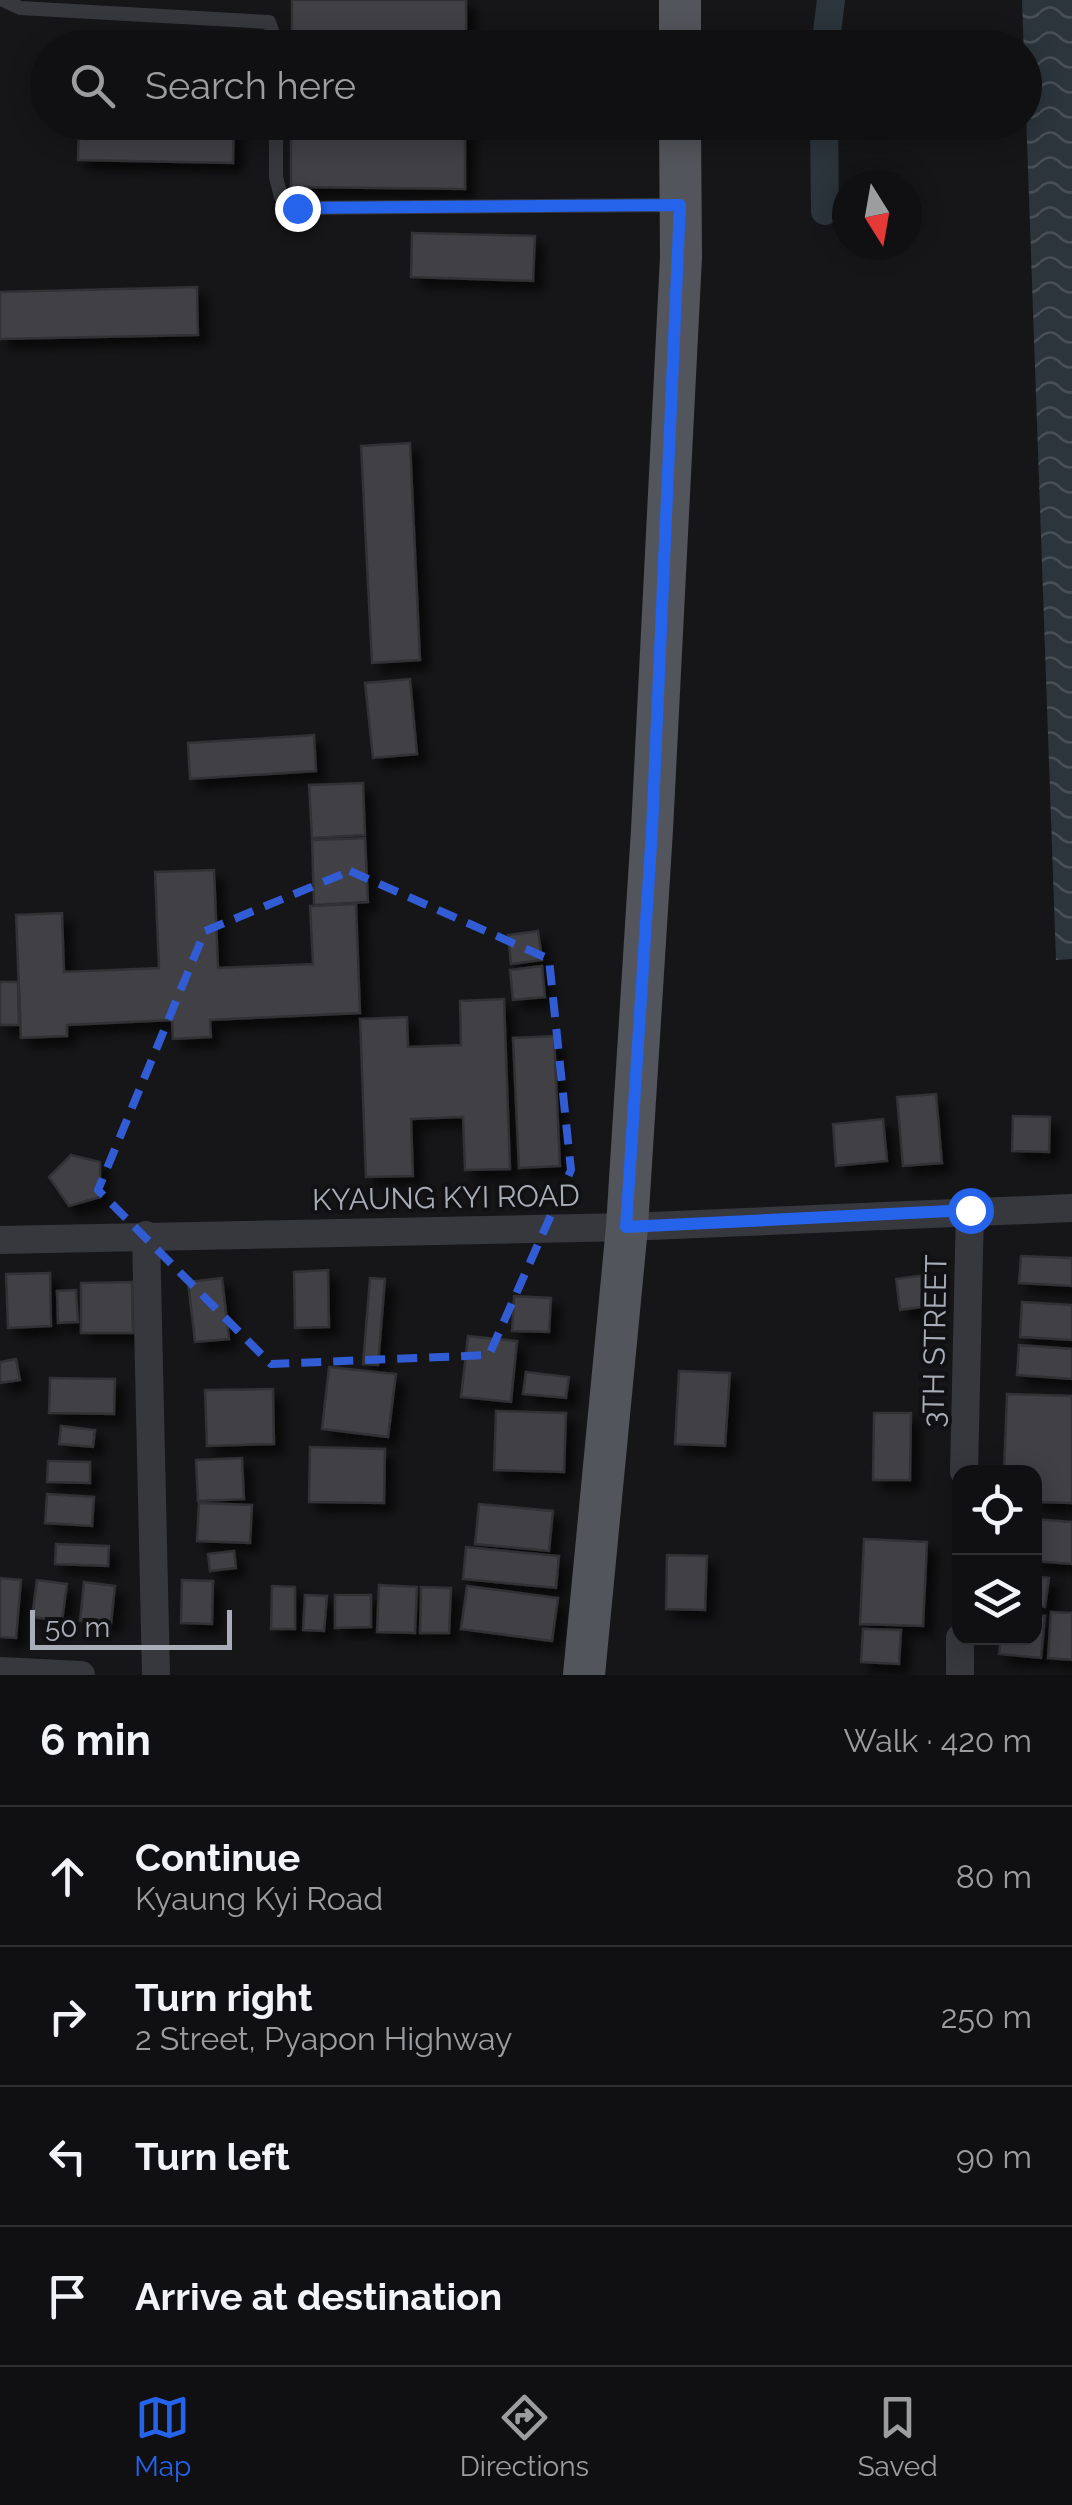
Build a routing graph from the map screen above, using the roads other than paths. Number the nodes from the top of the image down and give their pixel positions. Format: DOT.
graph roads {
  1 [pos="4,0"];
  2 [pos="680,0"];
  3 [pos="272,30"];
  4 [pos="680,30"];
  5 [pos="276,140"];
  6 [pos="680,140"];
  7 [pos="680,205"];
  8 [pos="1072,1208"];
  9 [pos="970,1210"];
  10 [pos="626,1227"];
  11 [pos="146,1235"];
  12 [pos="0,1240"];
  13 [pos="964,1465"];
  14 [pos="960,1645"];
  15 [pos="0,1671"];
  16 [pos="81,1675"];
  17 [pos="156,1675"];
  18 [pos="584,1675"];
  19 [pos="960,1675"];
  1 -- 3 [label="lane"];
  2 -- 4 [label="main road"];
  5 -- 7 [label="lane"];
  6 -- 7 [label="main road"];
  7 -- 10 [label="main road"];
  8 -- 9 [label="street, KYAUNG KYI ROAD"];
  9 -- 10 [label="street, KYAUNG KYI ROAD"];
  9 -- 13 [label="street, 3TH STREET"];
  10 -- 11 [label="street, KYAUNG KYI ROAD"];
  10 -- 18 [label="main road"];
  11 -- 12 [label="street, KYAUNG KYI ROAD"];
  11 -- 17 [label="street"];
  14 -- 19 [label="street"];
  15 -- 16 [label="street"];
}
